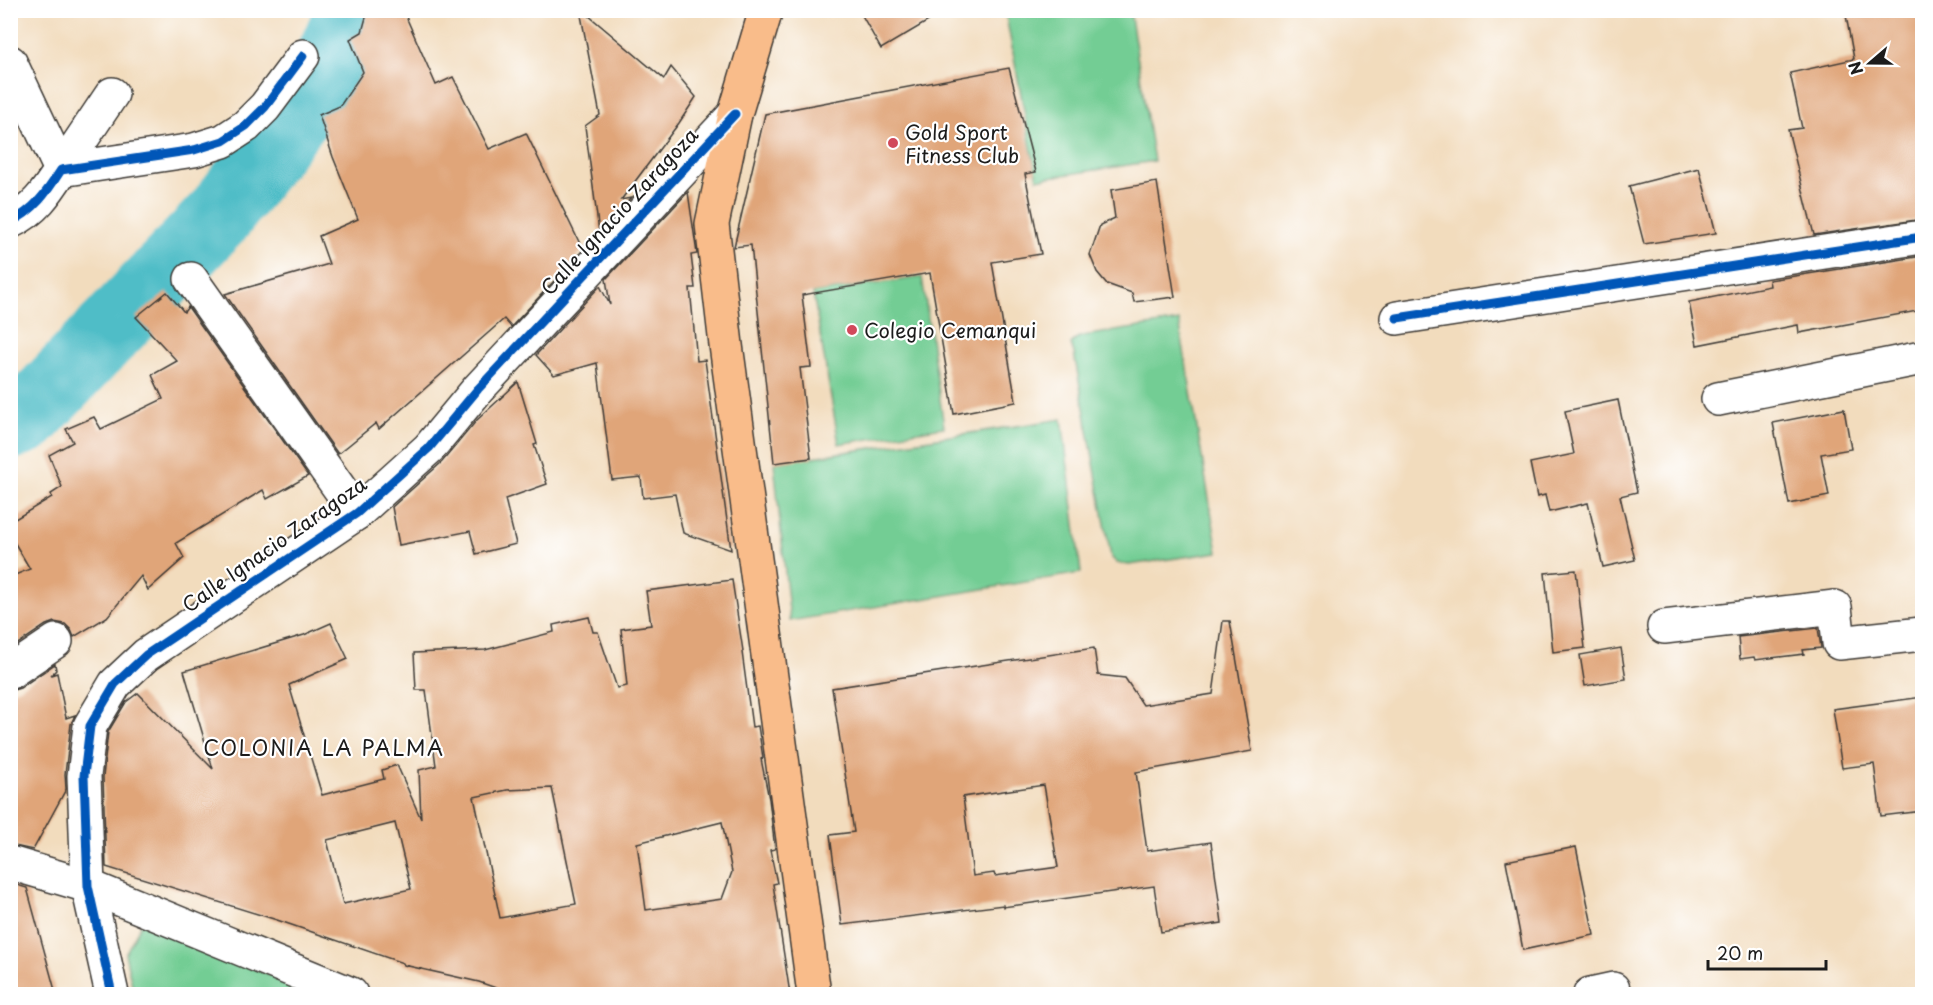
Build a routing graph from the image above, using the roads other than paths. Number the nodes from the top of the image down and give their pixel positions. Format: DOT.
graph roads {
  1 [pos="767,11"];
  2 [pos="303,56"];
  3 [pos="10,62"];
  4 [pos="112,94"];
  5 [pos="735,114"];
  6 [pos="61,170"];
  7 [pos="10,222"];
  8 [pos="1923,237"];
  9 [pos="191,279"];
  10 [pos="1396,318"];
  11 [pos="1923,358"];
  12 [pos="1718,399"];
  13 [pos="357,513"];
  14 [pos="1664,627"];
  15 [pos="1923,634"];
  16 [pos="56,641"];
  17 [pos="10,672"];
  18 [pos="10,863"];
  19 [pos="88,886"];
  20 [pos="112,994"];
  21 [pos="351,994"];
  22 [pos="814,994"];
  1 -- 5 [label="main road"];
  2 -- 6 [label="street"];
  3 -- 6 [label="street"];
  4 -- 6 [label="street"];
  5 -- 13 [label="street, Calle Ignacio Zaragoza"];
  5 -- 22 [label="main road"];
  6 -- 7 [label="street"];
  8 -- 10 [label="street"];
  9 -- 13 [label="street, Calle Ignacio Zaragoza"];
  11 -- 12 [label="street"];
  13 -- 19 [label="street, Calle Ignacio Zaragoza"];
  14 -- 15 [label="street"];
  16 -- 17 [label="street"];
  18 -- 19 [label="street"];
  19 -- 20 [label="street, Calle Ignacio Zaragoza"];
  19 -- 21 [label="street"];
}
